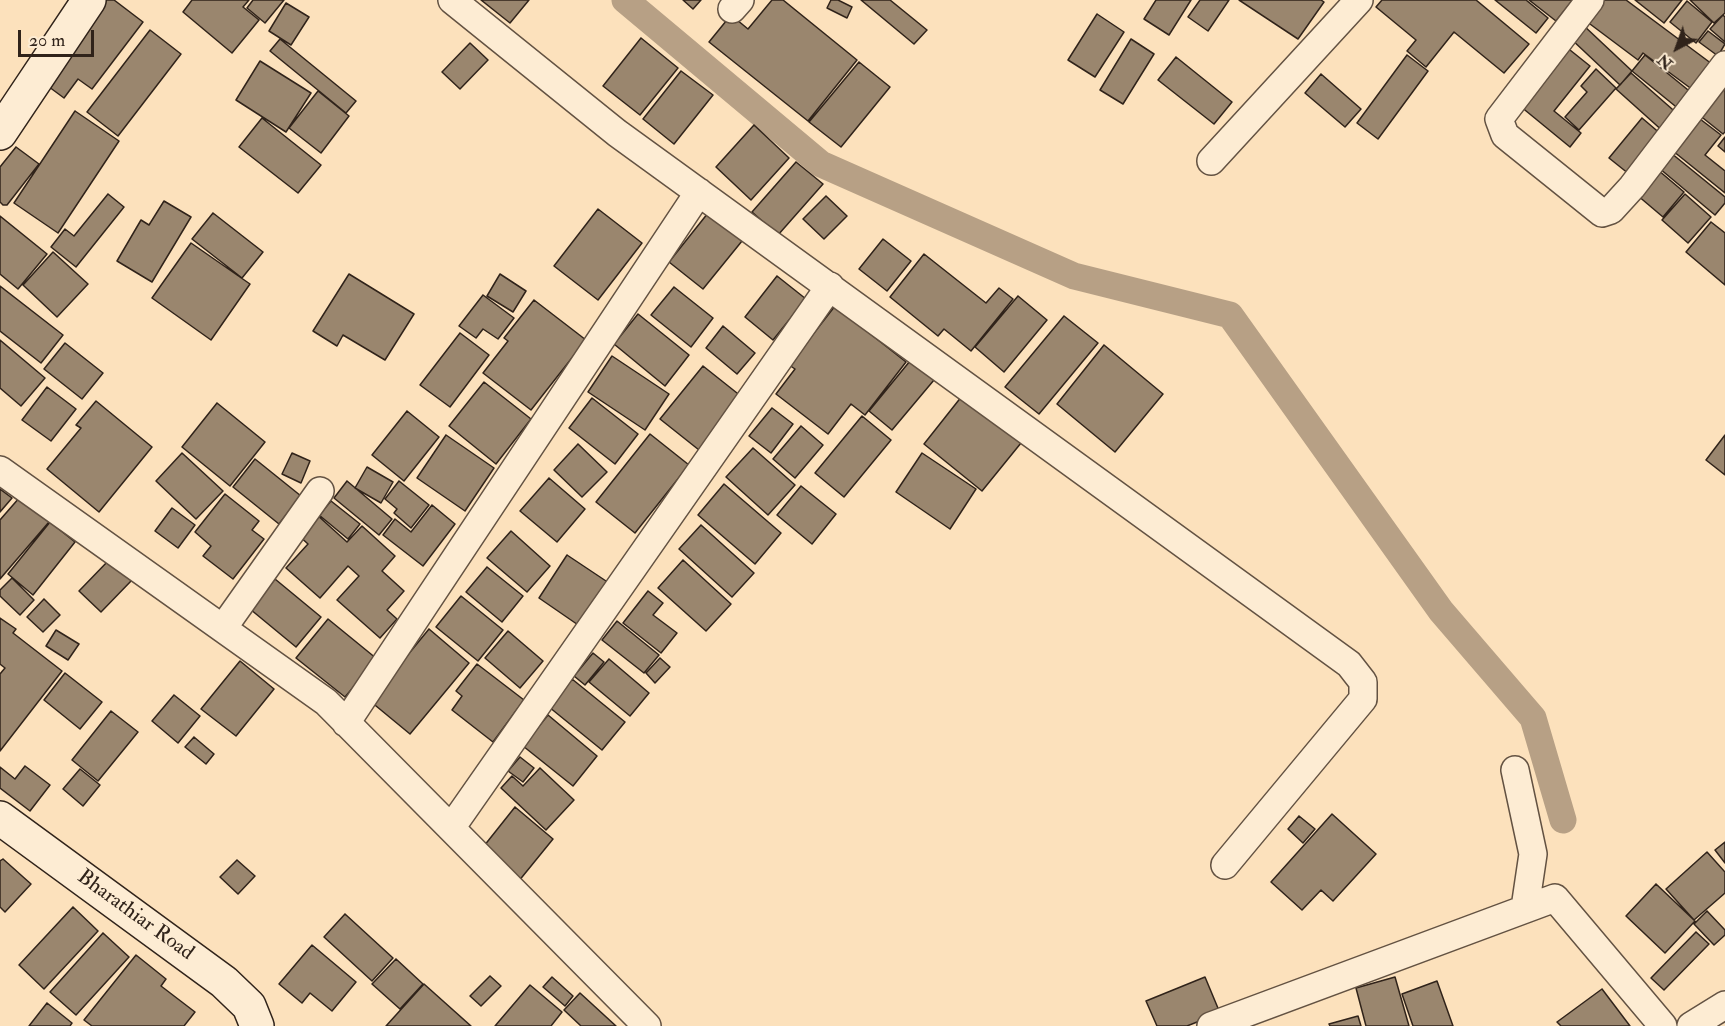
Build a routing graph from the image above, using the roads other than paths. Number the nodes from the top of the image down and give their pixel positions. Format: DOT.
graph roads {
  1 [pos="89,0"];
  2 [pos="452,0"];
  3 [pos="1359,0"];
  4 [pos="1590,0"];
  5 [pos="1725,65"];
  6 [pos="0,133"];
  7 [pos="1211,160"];
  8 [pos="699,192"];
  9 [pos="830,286"];
  10 [pos="0,470"];
  11 [pos="320,491"];
  12 [pos="223,628"];
  13 [pos="345,723"];
  14 [pos="1515,770"];
  15 [pos="0,818"];
  16 [pos="451,828"];
  17 [pos="1225,865"];
  18 [pos="1524,909"];
  19 [pos="1725,1005"];
  20 [pos="257,1026"];
  21 [pos="647,1026"];
  22 [pos="1211,1026"];
  23 [pos="1663,1026"];
  24 [pos="1691,1026"];
  1 -- 6 [label="main road"];
  2 -- 8 [label="street"];
  3 -- 7 [label="street"];
  4 -- 5 [label="street"];
  8 -- 9 [label="street"];
  8 -- 13 [label="street"];
  9 -- 16 [label="street"];
  9 -- 17 [label="street"];
  10 -- 12 [label="street"];
  11 -- 12 [label="street"];
  12 -- 13 [label="street"];
  13 -- 16 [label="street"];
  14 -- 18 [label="street"];
  15 -- 20 [label="main road, Bharathiar Road"];
  16 -- 21 [label="street"];
  18 -- 22 [label="street"];
  18 -- 23 [label="street"];
  19 -- 24 [label="street"];
}
